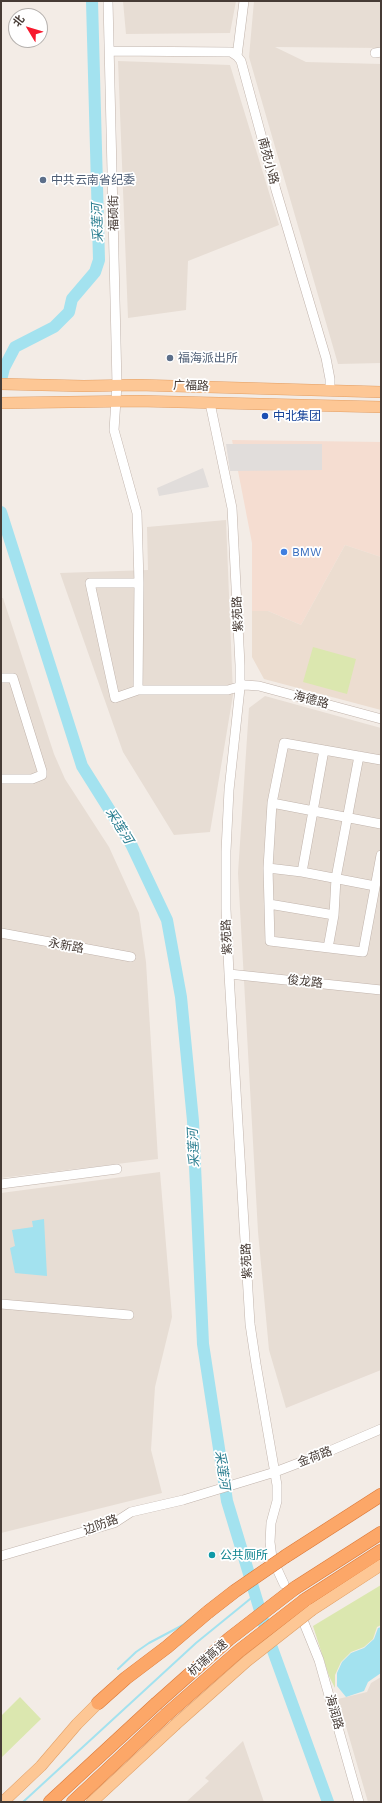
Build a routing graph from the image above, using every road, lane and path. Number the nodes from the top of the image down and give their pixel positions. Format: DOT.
graph roads {
  1 [pos="108,1"];
  2 [pos="244,1"];
  3 [pos="110,51"];
  4 [pos="237,56"];
  5 [pos="6,384"];
  6 [pos="117,385"];
  7 [pos="330,391"];
  8 [pos="381,392"];
  9 [pos="116,401"];
  10 [pos="4,403"];
  11 [pos="210,403"];
  12 [pos="381,407"];
  13 [pos="139,583"];
  14 [pos="1,678"];
  15 [pos="240,688"];
  16 [pos="138,690"];
  17 [pos="381,719"];
  18 [pos="324,750"];
  19 [pos="360,756"];
  20 [pos="381,760"];
  21 [pos="1,779"];
  22 [pos="272,803"];
  23 [pos="312,809"];
  24 [pos="348,816"];
  25 [pos="381,824"];
  26 [pos="381,855"];
  27 [pos="268,868"];
  28 [pos="302,872"];
  29 [pos="336,878"];
  30 [pos="375,886"];
  31 [pos="269,904"];
  32 [pos="334,915"];
  33 [pos="1,933"];
  34 [pos="328,948"];
  35 [pos="131,957"];
  36 [pos="229,974"];
  37 [pos="381,990"];
  38 [pos="117,1169"];
  39 [pos="1,1184"];
  40 [pos="1,1304"];
  41 [pos="129,1315"];
  42 [pos="381,1429"];
  43 [pos="275,1472"];
  44 [pos="247,1480"];
  45 [pos="381,1495"];
  46 [pos="381,1533"];
  47 [pos="381,1551"];
  48 [pos="1,1556"];
  49 [pos="381,1565"];
  50 [pos="290,1586"];
  51 [pos="308,1605"];
  52 [pos="304,1623"];
  53 [pos="98,1703"];
  54 [pos="171,1720"];
  55 [pos="3,1802"];
  56 [pos="50,1802"];
  57 [pos="73,1802"];
  58 [pos="92,1802"];
  59 [pos="359,1802"];
  1 -- 3 [label="street, 福硕街"];
  2 -- 4 [label="street"];
  3 -- 4 [label="street"];
  3 -- 6 [label="street, 福硕街"];
  4 -- 7 [label="street, 南苑小路"];
  5 -- 6 [label="main road, 广福路"];
  6 -- 7 [label="main road, 广福路"];
  6 -- 9 [label="street, 福硕街"];
  7 -- 8 [label="main road, 广福路"];
  9 -- 10 [label="main road, 广福路"];
  9 -- 11 [label="main road, 广福路"];
  9 -- 13 [label="street, 福硕街"];
  11 -- 12 [label="main road, 广福路"];
  11 -- 15 [label="street, 紫苑路"];
  13 -- 16 [label="street, 福硕街"];
  13 -- 16 [label="street, 海德路"];
  14 -- 21 [label="street"];
  15 -- 16 [label="street, 海德路"];
  15 -- 17 [label="street, 海德路"];
  15 -- 36 [label="street, 紫苑路"];
  18 -- 19 [label="street"];
  18 -- 22 [label="street"];
  18 -- 23 [label="street"];
  19 -- 20 [label="street"];
  19 -- 24 [label="street"];
  22 -- 23 [label="street"];
  22 -- 27 [label="street"];
  23 -- 24 [label="street"];
  23 -- 28 [label="street"];
  24 -- 25 [label="street"];
  24 -- 29 [label="street"];
  26 -- 30 [label="street"];
  27 -- 28 [label="street"];
  27 -- 31 [label="street"];
  28 -- 29 [label="street"];
  29 -- 30 [label="street"];
  29 -- 32 [label="street"];
  30 -- 34 [label="street"];
  31 -- 32 [label="street"];
  31 -- 34 [label="street"];
  32 -- 34 [label="street"];
  33 -- 35 [label="street, 永新路"];
  36 -- 37 [label="street, 俊龙路"];
  36 -- 43 [label="street, 紫苑路"];
  38 -- 39 [label="street"];
  40 -- 41 [label="street"];
  42 -- 43 [label="street, 金荷路"];
  43 -- 44 [label="street, 金荷路"];
  43 -- 50 [label="street"];
  44 -- 48 [label="street, 边防路"];
  45 -- 53 [label="highway, bridge"];
  46 -- 50 [label="highway, 杭瑞高速"];
  47 -- 51 [label="highway, 杭瑞高速"];
  49 -- 51 [label="main road"];
  50 -- 56 [label="highway, 杭瑞高速, bridge"];
  51 -- 54 [label="highway, 杭瑞高速, bridge"];
  52 -- 59 [label="street, 海润路"];
  53 -- 55 [label="main road"];
  54 -- 57 [label="highway, 杭瑞高速"];
  54 -- 58 [label="main road"];
}
